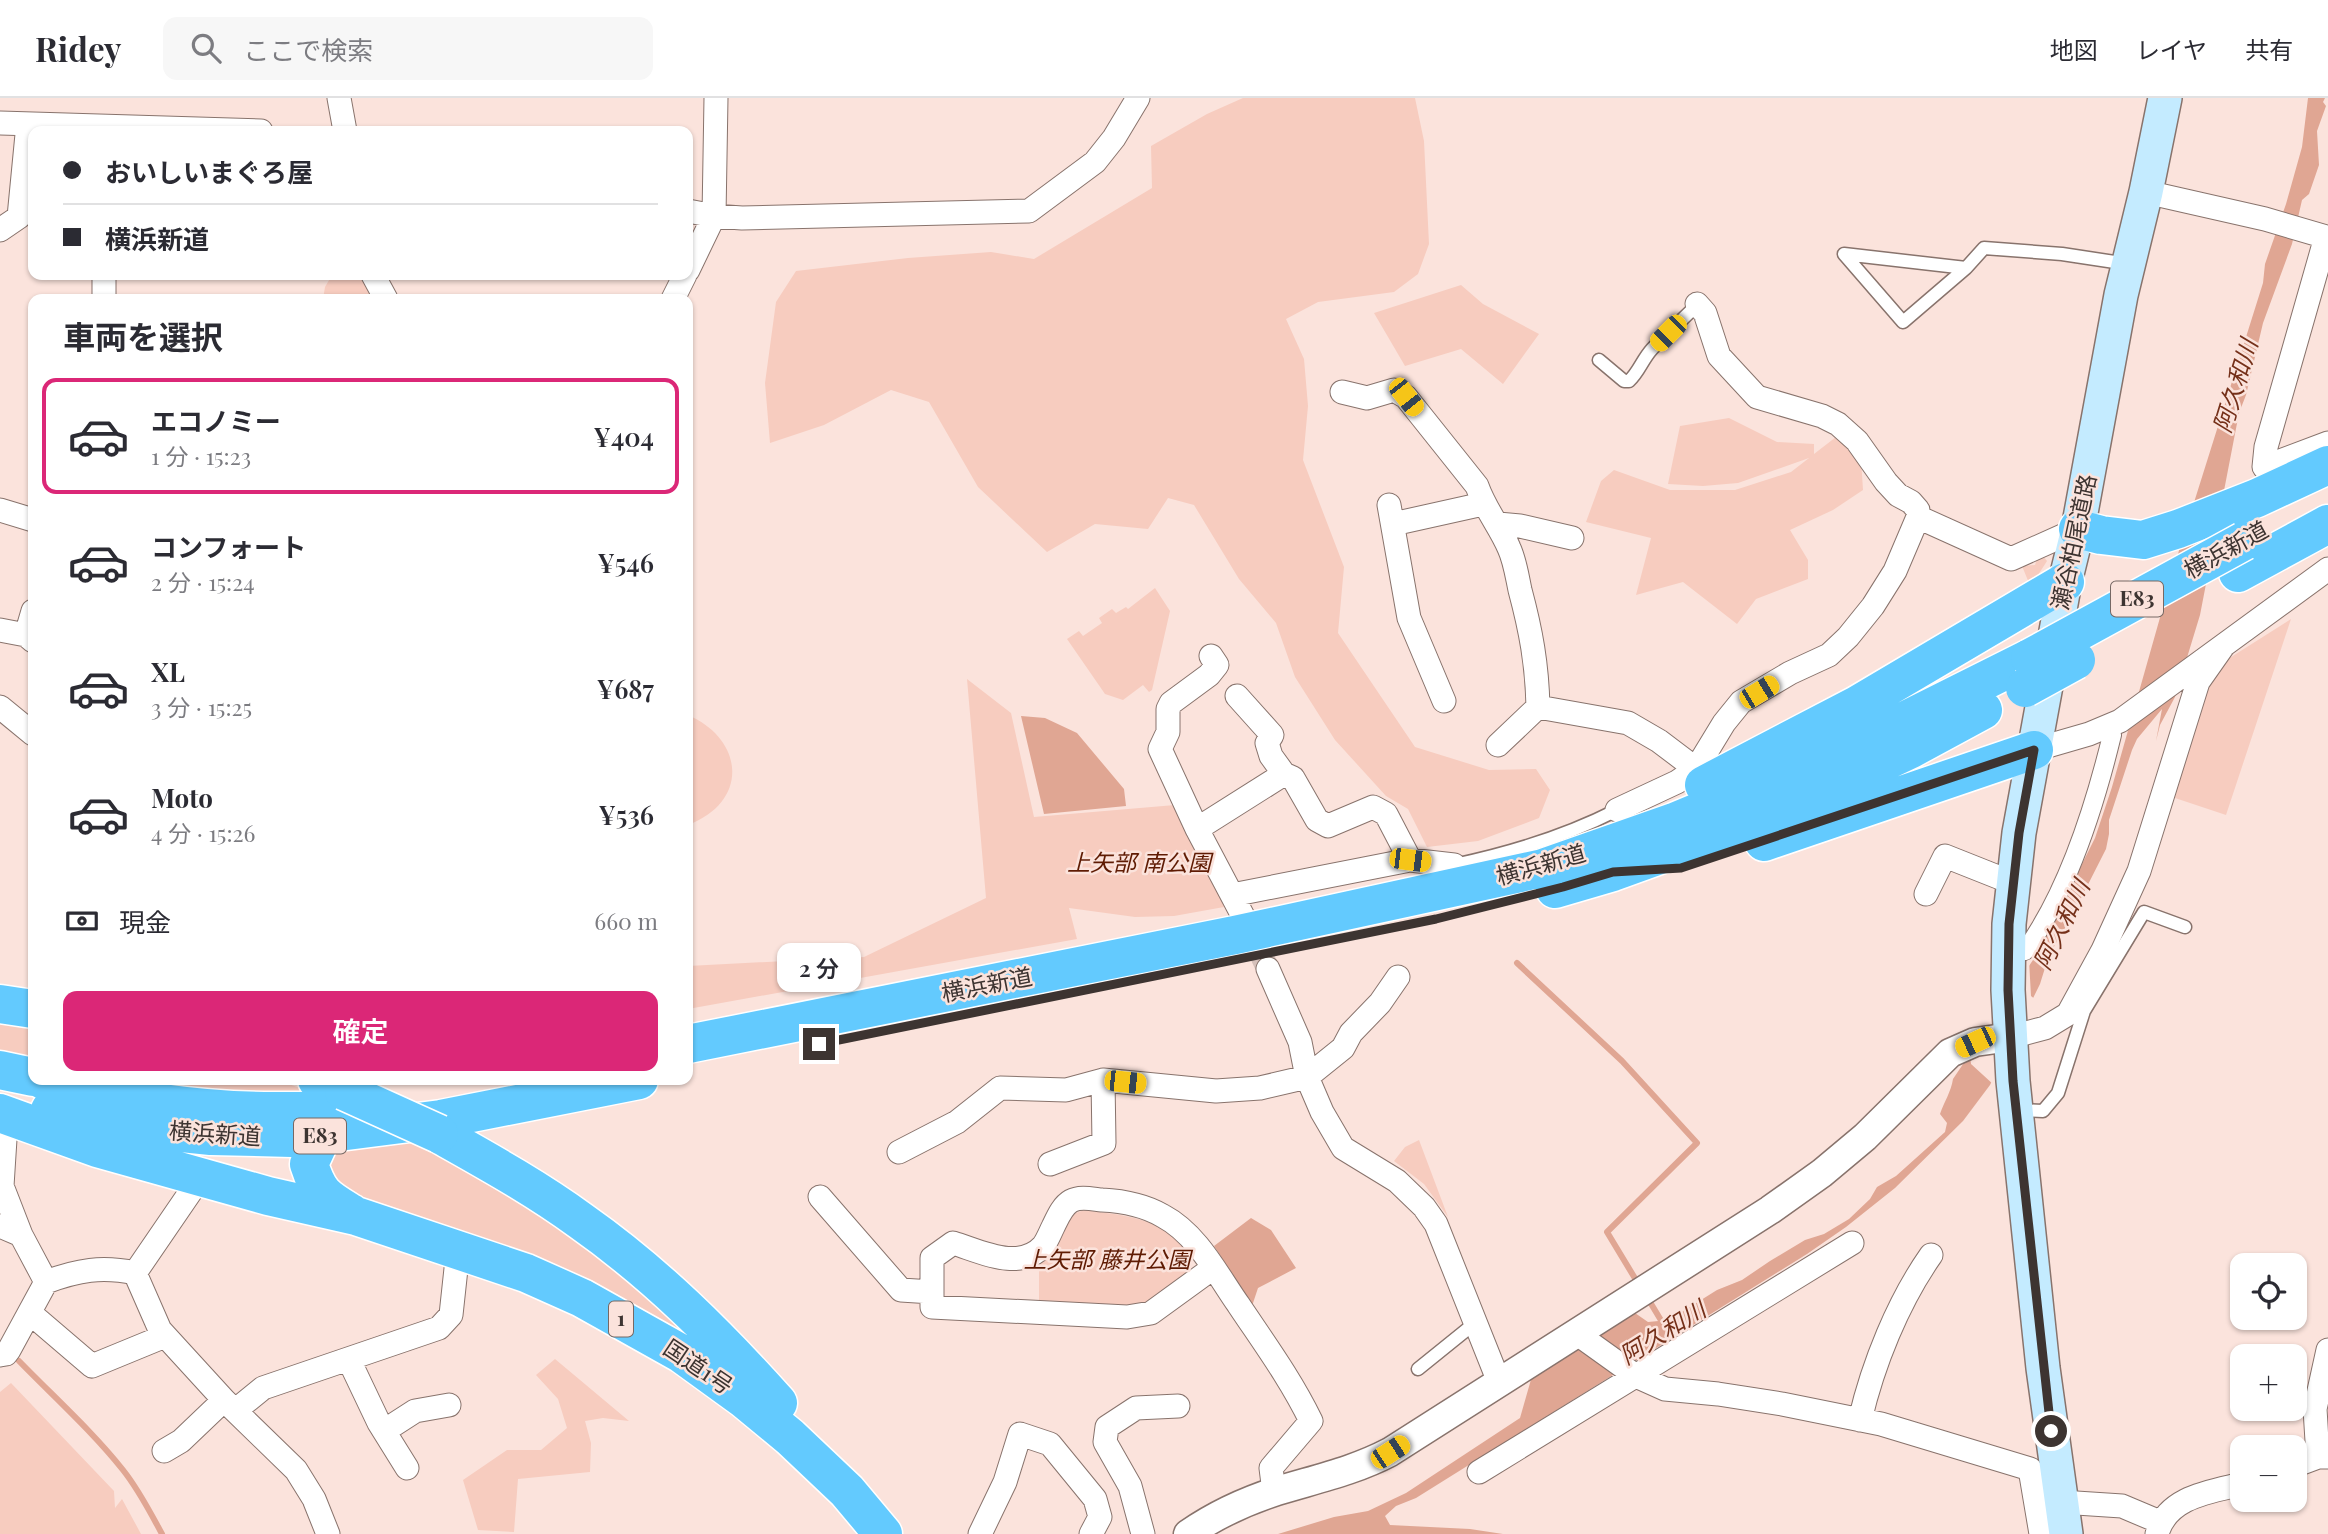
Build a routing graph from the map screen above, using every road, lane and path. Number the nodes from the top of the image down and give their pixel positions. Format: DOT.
graph roads {
  1 [pos="340,98"];
  2 [pos="716,98"];
  3 [pos="1138,98"];
  4 [pos="2165,98"];
  5 [pos="0,123"];
  6 [pos="28,124"];
  7 [pos="78,126"];
  8 [pos="344,126"];
  9 [pos="2146,192"];
  10 [pos="693,212"];
  11 [pos="714,216"];
  12 [pos="0,230"];
  13 [pos="693,260"];
  14 [pos="2129,264"];
  15 [pos="1966,268"];
  16 [pos="1697,305"];
  17 [pos="1599,360"];
  18 [pos="1342,392"];
  19 [pos="2328,443"];
  20 [pos="2328,465"];
  21 [pos="2328,494"];
  22 [pos="1483,504"];
  23 [pos="16,515"];
  24 [pos="1917,517"];
  25 [pos="1498,524"];
  26 [pos="2328,524"];
  27 [pos="2078,529"];
  28 [pos="0,533"];
  29 [pos="1572,538"];
  30 [pos="2241,557"];
  31 [pos="2328,569"];
  32 [pos="2065,582"];
  33 [pos="0,630"];
  34 [pos="28,637"];
  35 [pos="2224,645"];
  36 [pos="1211,656"];
  37 [pos="2027,673"];
  38 [pos="1237,696"];
  39 [pos="1444,701"];
  40 [pos="0,707"];
  41 [pos="1538,707"];
  42 [pos="2116,728"];
  43 [pos="28,730"];
  44 [pos="1497,745"];
  45 [pos="2034,750"];
  46 [pos="1696,769"];
  47 [pos="1284,774"];
  48 [pos="1617,810"];
  49 [pos="1197,829"];
  50 [pos="1410,860"];
  51 [pos="1454,865"];
  52 [pos="1544,868"];
  53 [pos="1613,872"];
  54 [pos="2013,883"];
  55 [pos="1927,894"];
  56 [pos="1232,895"];
  57 [pos="1244,918"];
  58 [pos="2185,927"];
  59 [pos="2025,951"];
  60 [pos="1268,969"];
  61 [pos="1398,977"];
  62 [pos="0,1004"];
  63 [pos="28,1008"];
  64 [pos="2011,1037"];
  65 [pos="693,1043"];
  66 [pos="693,1069"];
  67 [pos="0,1070"];
  68 [pos="28,1076"];
  69 [pos="1307,1077"];
  70 [pos="1103,1080"];
  71 [pos="64,1085"];
  72 [pos="331,1085"];
  73 [pos="482,1085"];
  74 [pos="614,1085"];
  75 [pos="2015,1095"];
  76 [pos="0,1098"];
  77 [pos="3,1126"];
  78 [pos="316,1150"];
  79 [pos="899,1152"];
  80 [pos="1050,1164"];
  81 [pos="200,1178"];
  82 [pos="268,1196"];
  83 [pos="820,1197"];
  84 [pos="356,1216"];
  85 [pos="0,1226"];
  86 [pos="21,1235"];
  87 [pos="1852,1243"];
  88 [pos="458,1250"];
  89 [pos="1931,1255"];
  90 [pos="1213,1268"];
  91 [pos="135,1273"];
  92 [pos="46,1282"];
  93 [pos="932,1293"];
  94 [pos="30,1313"];
  95 [pos="1475,1323"];
  96 [pos="165,1336"];
  97 [pos="1580,1336"];
  98 [pos="694,1340"];
  99 [pos="2328,1350"];
  100 [pos="0,1355"];
  101 [pos="349,1360"];
  102 [pos="1418,1369"];
  103 [pos="1634,1375"];
  104 [pos="1499,1382"];
  105 [pos="230,1405"];
  106 [pos="449,1405"];
  107 [pos="1178,1406"];
  108 [pos="1860,1420"];
  109 [pos="384,1431"];
  110 [pos="164,1451"];
  111 [pos="2323,1457"];
  112 [pos="407,1468"];
  113 [pos="1479,1472"];
  114 [pos="2230,1487"];
  115 [pos="1274,1492"];
  116 [pos="2061,1502"];
  117 [pos="2158,1528"];
  118 [pos="328,1534"];
  119 [pos="883,1534"];
  120 [pos="980,1534"];
  121 [pos="1091,1534"];
  122 [pos="1143,1534"];
  123 [pos="1188,1534"];
  124 [pos="2041,1534"];
  125 [pos="2066,1534"];
  1 -- 8 [label="street"];
  2 -- 11 [label="street"];
  3 -- 11 [label="street"];
  4 -- 9 [label="main road, 瀬谷柏尾道路"];
  5 -- 6 [label="street"];
  6 -- 7 [label="street"];
  6 -- 12 [label="street"];
  9 -- 14 [label="main road, 瀬谷柏尾道路"];
  9 -- 19 [label="street"];
  10 -- 11 [label="street"];
  11 -- 13 [label="street"];
  14 -- 15 [label="lane"];
  14 -- 27 [label="main road, 瀬谷柏尾道路"];
  15 -- 15 [label="lane"];
  16 -- 17 [label="lane"];
  16 -- 24 [label="street"];
  18 -- 22 [label="street"];
  20 -- 27 [label="highway"];
  21 -- 30 [label="highway, 横浜新道 / E83"];
  22 -- 25 [label="street"];
  22 -- 39 [label="street"];
  23 -- 28 [label="street"];
  24 -- 27 [label="street"];
  24 -- 46 [label="street"];
  25 -- 29 [label="street"];
  25 -- 41 [label="street"];
  26 -- 30 [label="highway, 横浜新道 / E83"];
  27 -- 32 [label="main road, 瀬谷柏尾道路"];
  30 -- 37 [label="highway, 横浜新道 / E83, bridge"];
  31 -- 35 [label="street"];
  32 -- 45 [label="main road, 瀬谷柏尾道路"];
  32 -- 52 [label="highway"];
  33 -- 34 [label="street"];
  35 -- 42 [label="street"];
  35 -- 64 [label="street"];
  36 -- 49 [label="street"];
  37 -- 52 [label="highway, 横浜新道 / E83"];
  37 -- 53 [label="highway, 横浜新道 / E83"];
  38 -- 47 [label="street"];
  40 -- 43 [label="street"];
  41 -- 44 [label="street"];
  41 -- 46 [label="street"];
  42 -- 45 [label="street"];
  42 -- 59 [label="street"];
  45 -- 53 [label="highway"];
  45 -- 54 [label="main road, 瀬谷柏尾道路"];
  46 -- 48 [label="street"];
  47 -- 49 [label="street"];
  47 -- 50 [label="street"];
  48 -- 51 [label="lane"];
  49 -- 56 [label="street"];
  50 -- 51 [label="street"];
  50 -- 56 [label="street"];
  52 -- 65 [label="highway, 横浜新道 / E83"];
  53 -- 66 [label="highway, 横浜新道 / E83"];
  54 -- 55 [label="street"];
  54 -- 64 [label="main road, 瀬谷柏尾道路"];
  56 -- 57 [label="street"];
  58 -- 75 [label="lane"];
  60 -- 69 [label="street"];
  61 -- 69 [label="street"];
  62 -- 63 [label="highway"];
  64 -- 75 [label="main road, 瀬谷柏尾道路"];
  64 -- 97 [label="street"];
  67 -- 68 [label="highway"];
  69 -- 70 [label="street"];
  69 -- 95 [label="street"];
  70 -- 79 [label="street"];
  70 -- 80 [label="street"];
  71 -- 73 [label="highway, 横浜新道 / E83"];
  72 -- 98 [label="highway, 1, bridge"];
  74 -- 78 [label="highway, 横浜新道 / E83"];
  75 -- 116 [label="main road"];
  76 -- 78 [label="highway, 横浜新道 / E83"];
  77 -- 81 [label="highway, 1"];
  77 -- 86 [label="street"];
  78 -- 82 [label="highway"];
  78 -- 84 [label="highway"];
  81 -- 82 [label="highway, 1"];
  81 -- 91 [label="street"];
  82 -- 84 [label="highway, 1"];
  83 -- 93 [label="street"];
  84 -- 88 [label="highway, 国道1号 / 1"];
  85 -- 86 [label="street"];
  86 -- 92 [label="street"];
  87 -- 103 [label="street"];
  88 -- 98 [label="highway, 国道1号 / 1"];
  88 -- 101 [label="street"];
  89 -- 108 [label="street"];
  90 -- 93 [label="street"];
  90 -- 93 [label="street"];
  90 -- 115 [label="street"];
  91 -- 92 [label="street"];
  91 -- 96 [label="street"];
  92 -- 94 [label="street"];
  94 -- 96 [label="street"];
  94 -- 100 [label="street"];
  95 -- 102 [label="lane"];
  95 -- 104 [label="street"];
  96 -- 105 [label="street"];
  97 -- 103 [label="street"];
  97 -- 104 [label="street"];
  98 -- 119 [label="highway, 1"];
  99 -- 111 [label="street"];
  101 -- 105 [label="street"];
  101 -- 109 [label="street"];
  103 -- 108 [label="street"];
  103 -- 113 [label="street"];
  104 -- 115 [label="street"];
  105 -- 110 [label="street"];
  105 -- 118 [label="street"];
  106 -- 109 [label="street"];
  107 -- 122 [label="street"];
  108 -- 124 [label="street"];
  109 -- 112 [label="street"];
  114 -- 117 [label="street"];
  115 -- 123 [label="street"];
  116 -- 117 [label="street"];
  116 -- 125 [label="main road"];
  120 -- 121 [label="street"];
}
